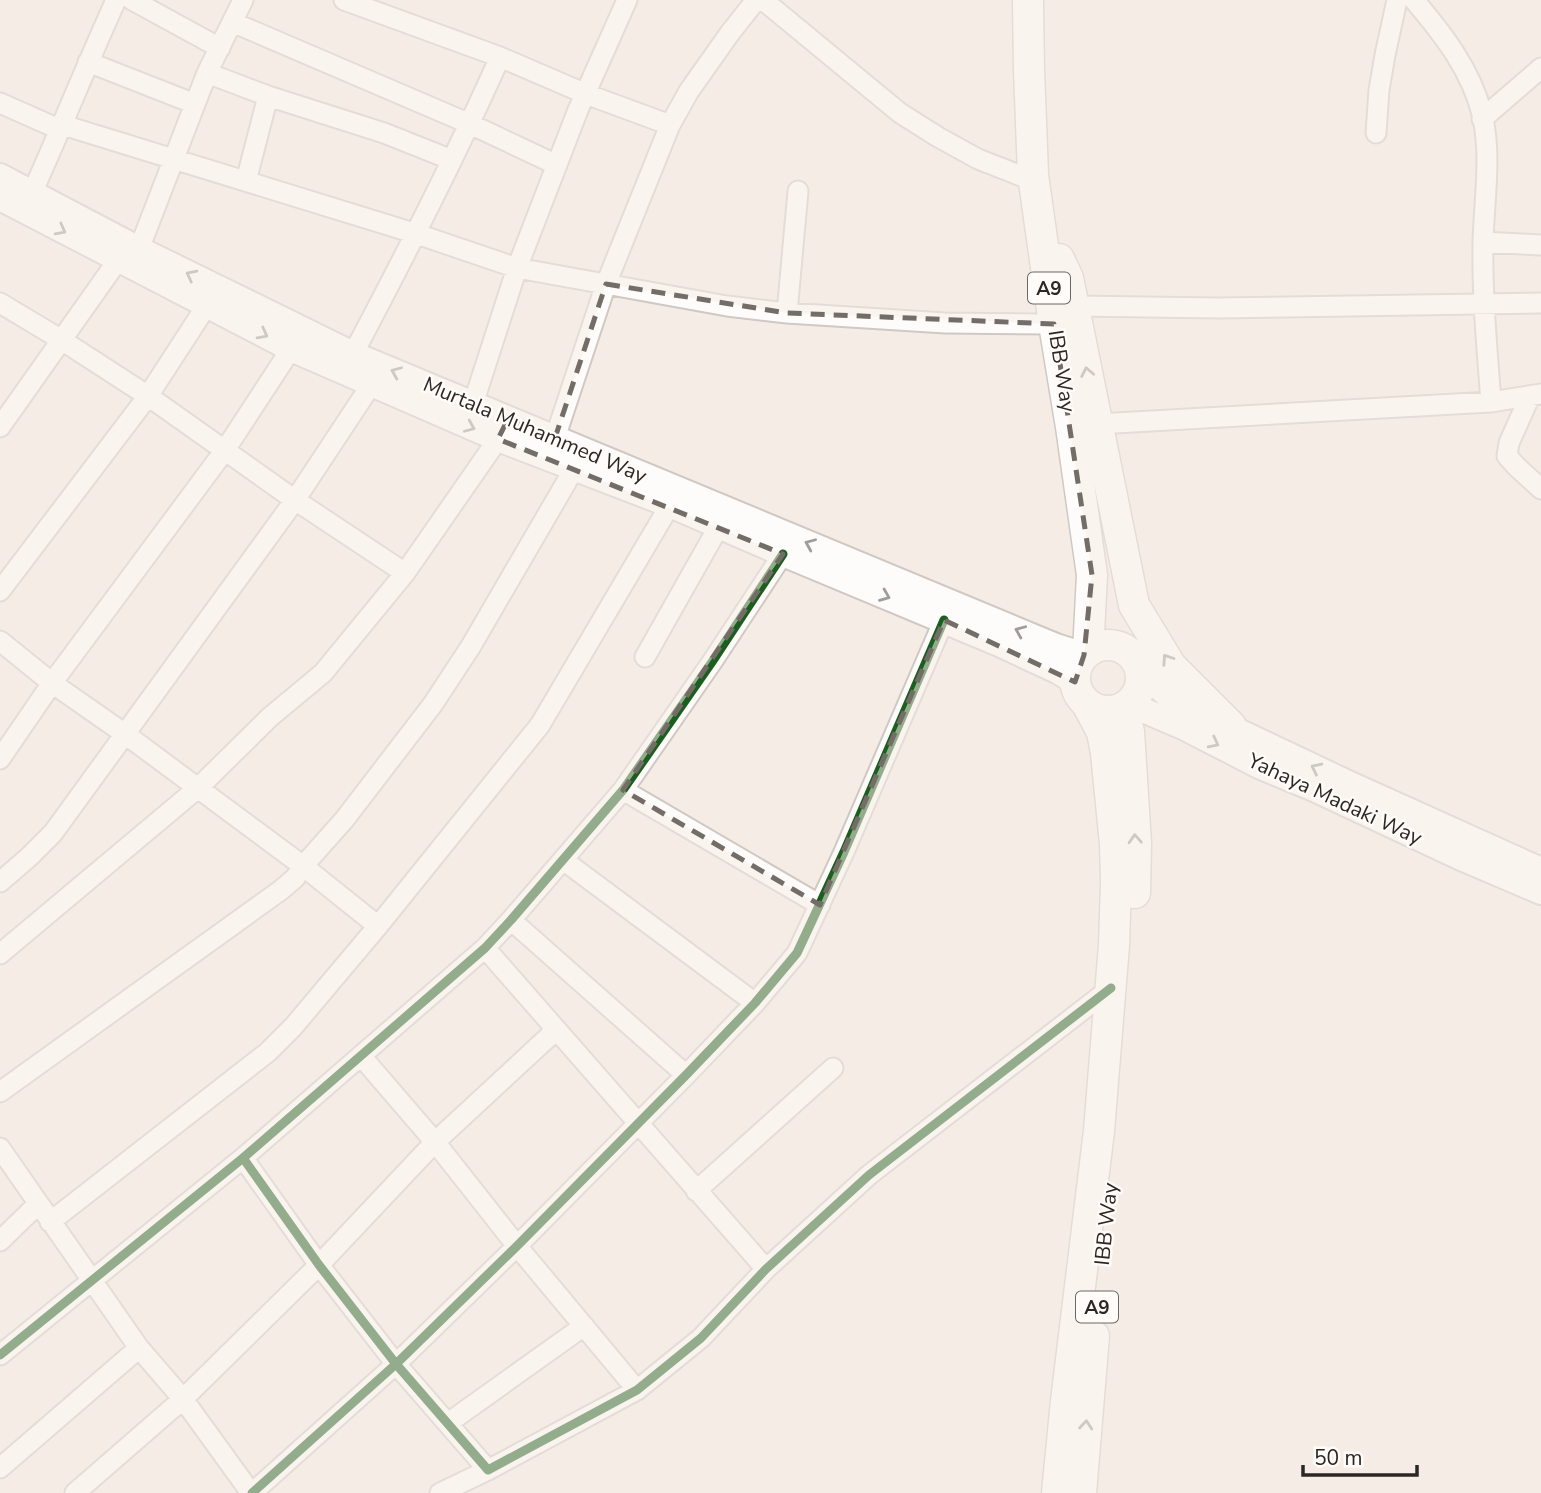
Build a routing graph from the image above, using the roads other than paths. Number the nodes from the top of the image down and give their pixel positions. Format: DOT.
graph roads {
  1 [pos="115,0"];
  2 [pos="132,0"];
  3 [pos="243,0"];
  4 [pos="344,0"];
  5 [pos="627,0"];
  6 [pos="756,0"];
  7 [pos="763,0"];
  8 [pos="1028,0"];
  9 [pos="1397,0"];
  10 [pos="1414,0"];
  11 [pos="368,4"];
  12 [pos="232,22"];
  13 [pos="220,48"];
  14 [pos="500,57"];
  15 [pos="88,62"];
  16 [pos="207,73"];
  17 [pos="1539,74"];
  18 [pos="586,94"];
  19 [pos="268,96"];
  20 [pos="0,103"];
  21 [pos="195,104"];
  22 [pos="1482,119"];
  23 [pos="470,124"];
  24 [pos="670,125"];
  25 [pos="62,127"];
  26 [pos="1376,133"];
  27 [pos="174,159"];
  28 [pos="452,160"];
  29 [pos="557,165"];
  30 [pos="0,176"];
  31 [pos="246,181"];
  32 [pos="1034,181"];
  33 [pos="798,191"];
  34 [pos="32,193"];
  35 [pos="0,198"];
  36 [pos="417,234"];
  37 [pos="1483,242"];
  38 [pos="1541,245"];
  39 [pos="128,254"];
  40 [pos="517,268"];
  41 [pos="606,284"];
  42 [pos="0,303"];
  43 [pos="1541,303"];
  44 [pos="1483,304"];
  45 [pos="207,305"];
  46 [pos="787,313"];
  47 [pos="1063,315"];
  48 [pos="60,339"];
  49 [pos="291,349"];
  50 [pos="353,354"];
  51 [pos="371,385"];
  52 [pos="1535,395"];
  53 [pos="148,396"];
  54 [pos="1491,402"];
  55 [pos="473,404"];
  56 [pos="1097,424"];
  57 [pos="0,427"];
  58 [pos="503,429"];
  59 [pos="555,438"];
  60 [pos="225,450"];
  61 [pos="574,469"];
  62 [pos="1541,489"];
  63 [pos="295,500"];
  64 [pos="670,505"];
  65 [pos="719,526"];
  66 [pos="783,554"];
  67 [pos="405,573"];
  68 [pos="1092,575"];
  69 [pos="0,591"];
  70 [pos="944,620"];
  71 [pos="0,640"];
  72 [pos="645,657"];
  73 [pos="1130,659"];
  74 [pos="1084,673"];
  75 [pos="52,683"];
  76 [pos="1126,706"];
  77 [pos="1231,726"];
  78 [pos="125,734"];
  79 [pos="0,759"];
  80 [pos="198,788"];
  81 [pos="622,789"];
  82 [pos="1463,847"];
  83 [pos="563,860"];
  84 [pos="1492,860"];
  85 [pos="303,866"];
  86 [pos="1541,870"];
  87 [pos="0,881"];
  88 [pos="1541,892"];
  89 [pos="820,905"];
  90 [pos="511,920"];
  91 [pos="378,926"];
  92 [pos="485,948"];
  93 [pos="0,954"];
  94 [pos="1111,988"];
  95 [pos="755,1003"];
  96 [pos="556,1030"];
  97 [pos="1117,1047"];
  98 [pos="361,1056"];
  99 [pos="833,1068"];
  100 [pos="686,1075"];
  101 [pos="0,1092"];
  102 [pos="638,1123"];
  103 [pos="1108,1127"];
  104 [pos="435,1142"];
  105 [pos="0,1148"];
  106 [pos="243,1158"];
  107 [pos="696,1191"];
  108 [pos="38,1204"];
  109 [pos="50,1222"];
  110 [pos="0,1241"];
  111 [pos="517,1246"];
  112 [pos="319,1265"];
  113 [pos="766,1269"];
  114 [pos="93,1280"];
  115 [pos="584,1326"];
  116 [pos="139,1348"];
  117 [pos="0,1355"];
  118 [pos="396,1364"];
  119 [pos="637,1390"];
  120 [pos="183,1399"];
  121 [pos="448,1423"];
  122 [pos="0,1468"];
  123 [pos="488,1471"];
  124 [pos="75,1493"];
  125 [pos="251,1493"];
  126 [pos="440,1493"];
  127 [pos="1057,1493"];
  128 [pos="1081,1493"];
  1 -- 15 [label="street"];
  2 -- 13 [label="street"];
  3 -- 12 [label="street"];
  4 -- 11 [label="street"];
  5 -- 18 [label="street"];
  6 -- 24 [label="street"];
  7 -- 32 [label="street"];
  8 -- 32 [label="highway, IBB Way / A9"];
  9 -- 26 [label="street"];
  10 -- 22 [label="street"];
  11 -- 14 [label="street"];
  12 -- 13 [label="street"];
  12 -- 23 [label="street"];
  13 -- 16 [label="street"];
  14 -- 18 [label="street"];
  14 -- 23 [label="street"];
  15 -- 21 [label="street"];
  15 -- 25 [label="street"];
  16 -- 19 [label="street"];
  16 -- 21 [label="street"];
  17 -- 22 [label="street"];
  18 -- 24 [label="street"];
  18 -- 29 [label="street"];
  19 -- 28 [label="street"];
  19 -- 31 [label="street"];
  20 -- 25 [label="street"];
  21 -- 27 [label="street"];
  22 -- 37 [label="street"];
  23 -- 28 [label="street"];
  23 -- 29 [label="street"];
  24 -- 41 [label="street"];
  25 -- 27 [label="street"];
  25 -- 34 [label="street"];
  27 -- 31 [label="street"];
  27 -- 39 [label="street"];
  28 -- 36 [label="street"];
  29 -- 40 [label="street"];
  30 -- 34 [label="main road, Murtala Muhammed Way"];
  31 -- 36 [label="street"];
  32 -- 47 [label="highway, IBB Way / A9"];
  33 -- 46 [label="street"];
  34 -- 39 [label="main road, Murtala Muhammed Way"];
  35 -- 39 [label="main road, Murtala Muhammed Way, one-way"];
  36 -- 40 [label="street"];
  36 -- 50 [label="street"];
  37 -- 38 [label="street"];
  37 -- 44 [label="street"];
  39 -- 45 [label="main road, Murtala Muhammed Way"];
  39 -- 48 [label="street"];
  50 -- 39 [label="main road, Murtala Muhammed Way, one-way"];
  40 -- 41 [label="street"];
  40 -- 55 [label="street"];
  41 -- 46 [label="street"];
  41 -- 59 [label="street"];
  42 -- 48 [label="street"];
  43 -- 44 [label="street"];
  44 -- 47 [label="street"];
  44 -- 54 [label="street"];
  45 -- 49 [label="main road, Murtala Muhammed Way, one-way"];
  45 -- 53 [label="street"];
  46 -- 47 [label="street"];
  56 -- 47 [label="highway, one-way"];
  47 -- 68 [label="highway, IBB Way / A9"];
  48 -- 53 [label="street"];
  48 -- 57 [label="street"];
  49 -- 51 [label="main road, Murtala Muhammed Way"];
  49 -- 60 [label="street"];
  55 -- 50 [label="main road, Murtala Muhammed Way, one-way"];
  51 -- 58 [label="main road, Murtala Muhammed Way, one-way"];
  51 -- 63 [label="street"];
  52 -- 54 [label="street"];
  52 -- 62 [label="street"];
  53 -- 60 [label="street"];
  53 -- 69 [label="street"];
  54 -- 56 [label="street"];
  55 -- 58 [label="main road, Murtala Muhammed Way"];
  77 -- 56 [label="highway, one-way"];
  58 -- 59 [label="main road, Murtala Muhammed Way"];
  58 -- 61 [label="main road, Murtala Muhammed Way"];
  58 -- 67 [label="street"];
  74 -- 59 [label="main road, Murtala Muhammed Way, one-way"];
  60 -- 63 [label="street"];
  60 -- 75 [label="street"];
  61 -- 64 [label="main road, Murtala Muhammed Way"];
  61 -- 85 [label="street"];
  63 -- 67 [label="street"];
  63 -- 78 [label="street"];
  64 -- 65 [label="main road, Murtala Muhammed Way"];
  64 -- 91 [label="street"];
  65 -- 66 [label="main road, Murtala Muhammed Way"];
  65 -- 72 [label="street"];
  66 -- 70 [label="main road, Murtala Muhammed Way, one-way"];
  66 -- 81 [label="street"];
  67 -- 80 [label="street"];
  68 -- 73 [label="highway, IBB Way / A9"];
  68 -- 74 [label="highway, IBB Way / A9"];
  70 -- 74 [label="main road, Murtala Muhammed Way"];
  70 -- 89 [label="street"];
  71 -- 75 [label="street"];
  73 -- 74 [label="highway"];
  73 -- 76 [label="highway, A9"];
  73 -- 77 [label="main road, Yahaya Madaki Way"];
  74 -- 76 [label="highway"];
  74 -- 94 [label="highway, A9"];
  75 -- 78 [label="street"];
  75 -- 79 [label="street"];
  76 -- 82 [label="main road, Yahaya Madaki Way, one-way"];
  97 -- 76 [label="highway, A9, one-way"];
  82 -- 77 [label="main road, Yahaya Madaki Way, one-way"];
  78 -- 80 [label="street"];
  78 -- 87 [label="street"];
  80 -- 85 [label="street"];
  80 -- 93 [label="street"];
  81 -- 83 [label="street"];
  81 -- 89 [label="street"];
  82 -- 84 [label="main road, Yahaya Madaki Way"];
  83 -- 90 [label="street"];
  83 -- 95 [label="street"];
  84 -- 86 [label="main road, Yahaya Madaki Way"];
  84 -- 88 [label="main road, Yahaya Madaki Way"];
  85 -- 91 [label="street"];
  85 -- 101 [label="street"];
  89 -- 95 [label="street"];
  90 -- 92 [label="street"];
  90 -- 100 [label="street"];
  91 -- 109 [label="street"];
  92 -- 96 [label="street"];
  92 -- 98 [label="street"];
  94 -- 97 [label="highway, A9"];
  94 -- 113 [label="street"];
  95 -- 100 [label="street"];
  96 -- 102 [label="street"];
  96 -- 104 [label="street"];
  97 -- 103 [label="highway, A9"];
  98 -- 104 [label="street"];
  98 -- 106 [label="street"];
  99 -- 107 [label="street"];
  100 -- 102 [label="street"];
  102 -- 107 [label="street"];
  102 -- 111 [label="street"];
  103 -- 127 [label="highway, A9"];
  128 -- 103 [label="highway, IBB Way / A9, one-way"];
  104 -- 111 [label="street"];
  104 -- 112 [label="street"];
  105 -- 108 [label="street"];
  106 -- 112 [label="street"];
  106 -- 114 [label="street"];
  107 -- 113 [label="street"];
  108 -- 109 [label="street"];
  108 -- 110 [label="street"];
  109 -- 114 [label="street"];
  111 -- 115 [label="street"];
  111 -- 118 [label="street"];
  112 -- 118 [label="street"];
  112 -- 120 [label="street"];
  113 -- 119 [label="street"];
  114 -- 116 [label="street"];
  114 -- 117 [label="street"];
  115 -- 119 [label="street"];
  115 -- 121 [label="street"];
  116 -- 120 [label="street"];
  116 -- 122 [label="street"];
  118 -- 121 [label="street"];
  118 -- 125 [label="street"];
  119 -- 123 [label="street"];
  120 -- 124 [label="street"];
  120 -- 125 [label="street"];
  121 -- 123 [label="street"];
  123 -- 126 [label="street"];
}
